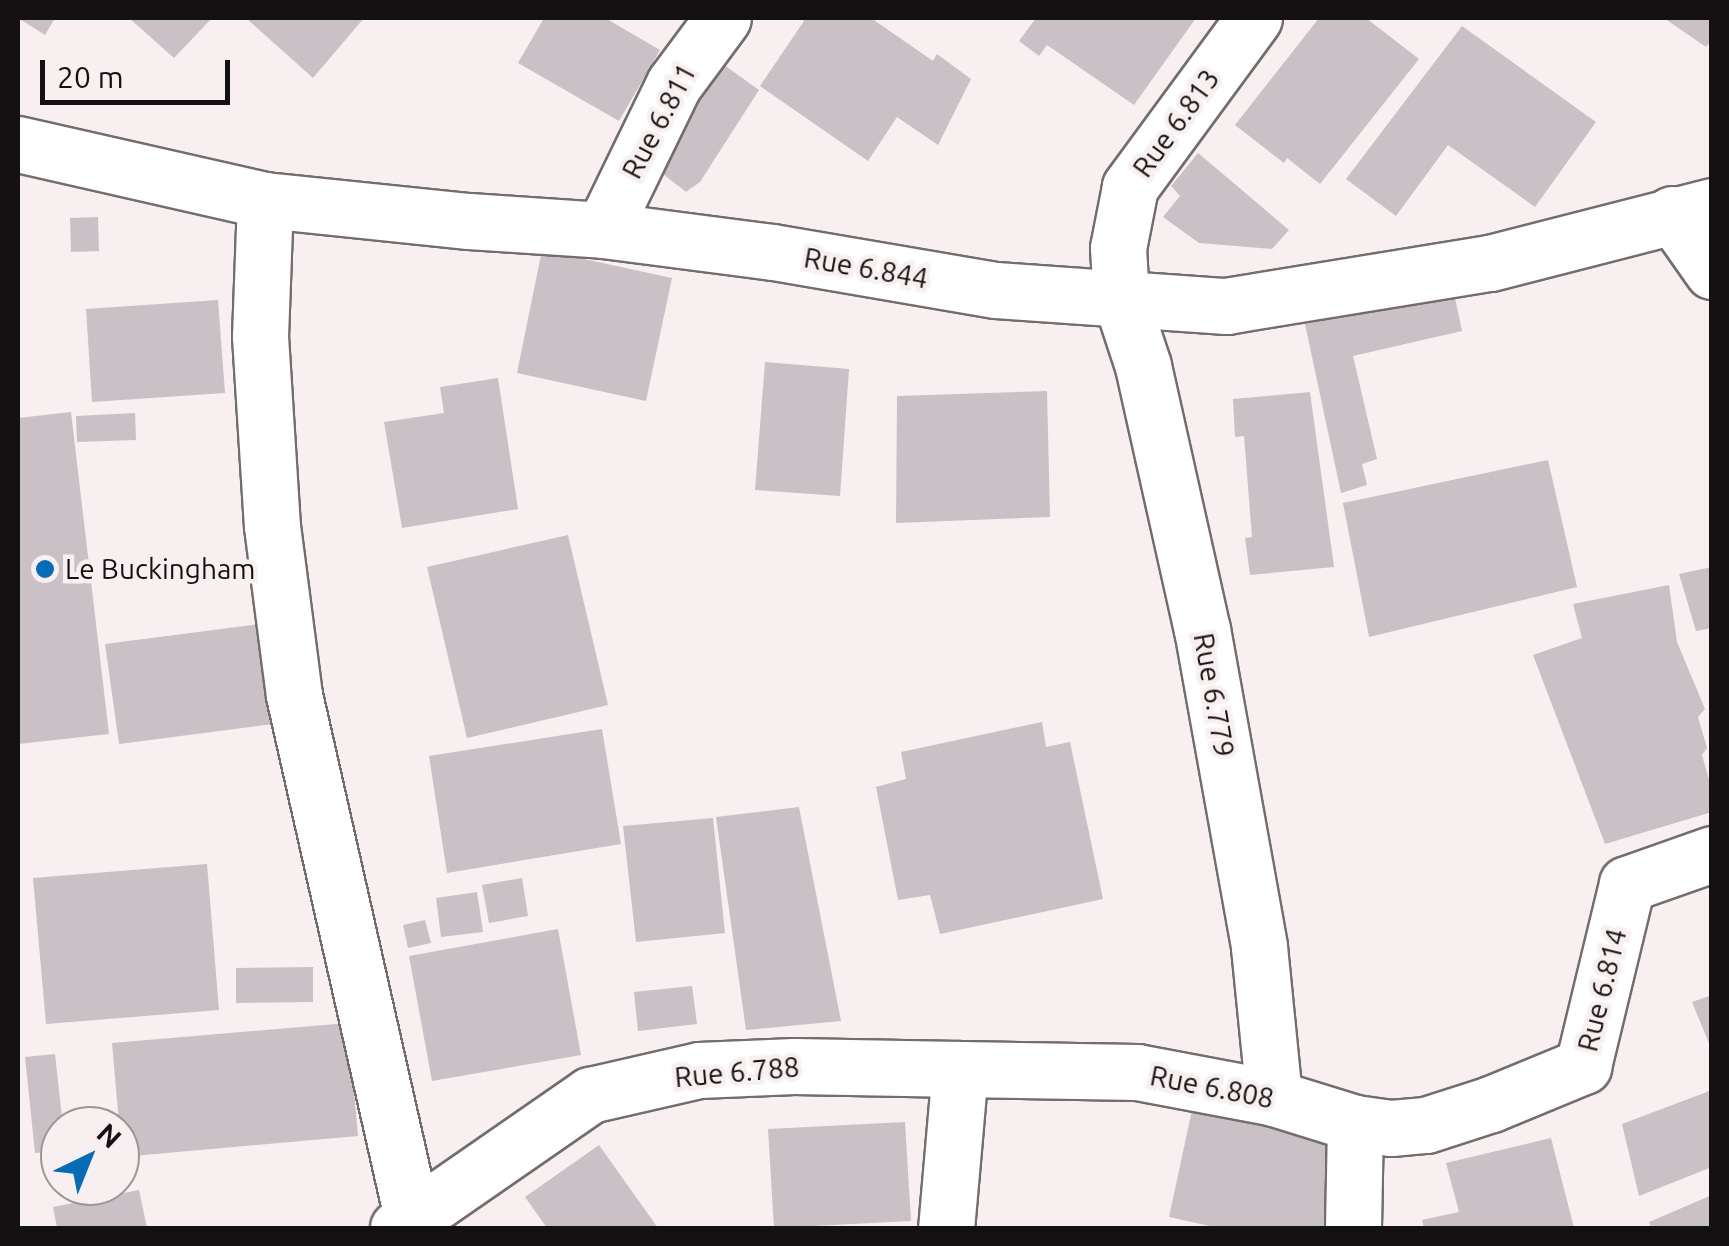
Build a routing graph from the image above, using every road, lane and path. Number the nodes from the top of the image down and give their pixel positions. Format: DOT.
graph roads {
  1 [pos="723,18"];
  2 [pos="1254,18"];
  3 [pos="18,144"];
  4 [pos="265,200"];
  5 [pos="1692,210"];
  6 [pos="603,230"];
  7 [pos="1712,271"];
  8 [pos="1121,299"];
  9 [pos="1712,854"];
  10 [pos="960,1069"];
  11 [pos="1274,1098"];
  12 [pos="1355,1123"];
  13 [pos="405,1223"];
  14 [pos="946,1228"];
  15 [pos="1352,1228"];
  1 -- 6 [label="street, Rue 6.811"];
  2 -- 8 [label="street, Rue 6.813"];
  3 -- 4 [label="street, Rue 6.844"];
  4 -- 6 [label="street, Rue 6.844"];
  4 -- 13 [label="street"];
  5 -- 7 [label="street"];
  5 -- 8 [label="street, Rue 6.844"];
  6 -- 8 [label="street, Rue 6.844"];
  8 -- 11 [label="street, Rue 6.779"];
  9 -- 12 [label="street, Rue 6.814"];
  10 -- 11 [label="street, Rue 6.808"];
  10 -- 13 [label="street, Rue 6.788"];
  10 -- 14 [label="street"];
  11 -- 12 [label="street, Rue 6.808"];
  12 -- 15 [label="street"];
}
